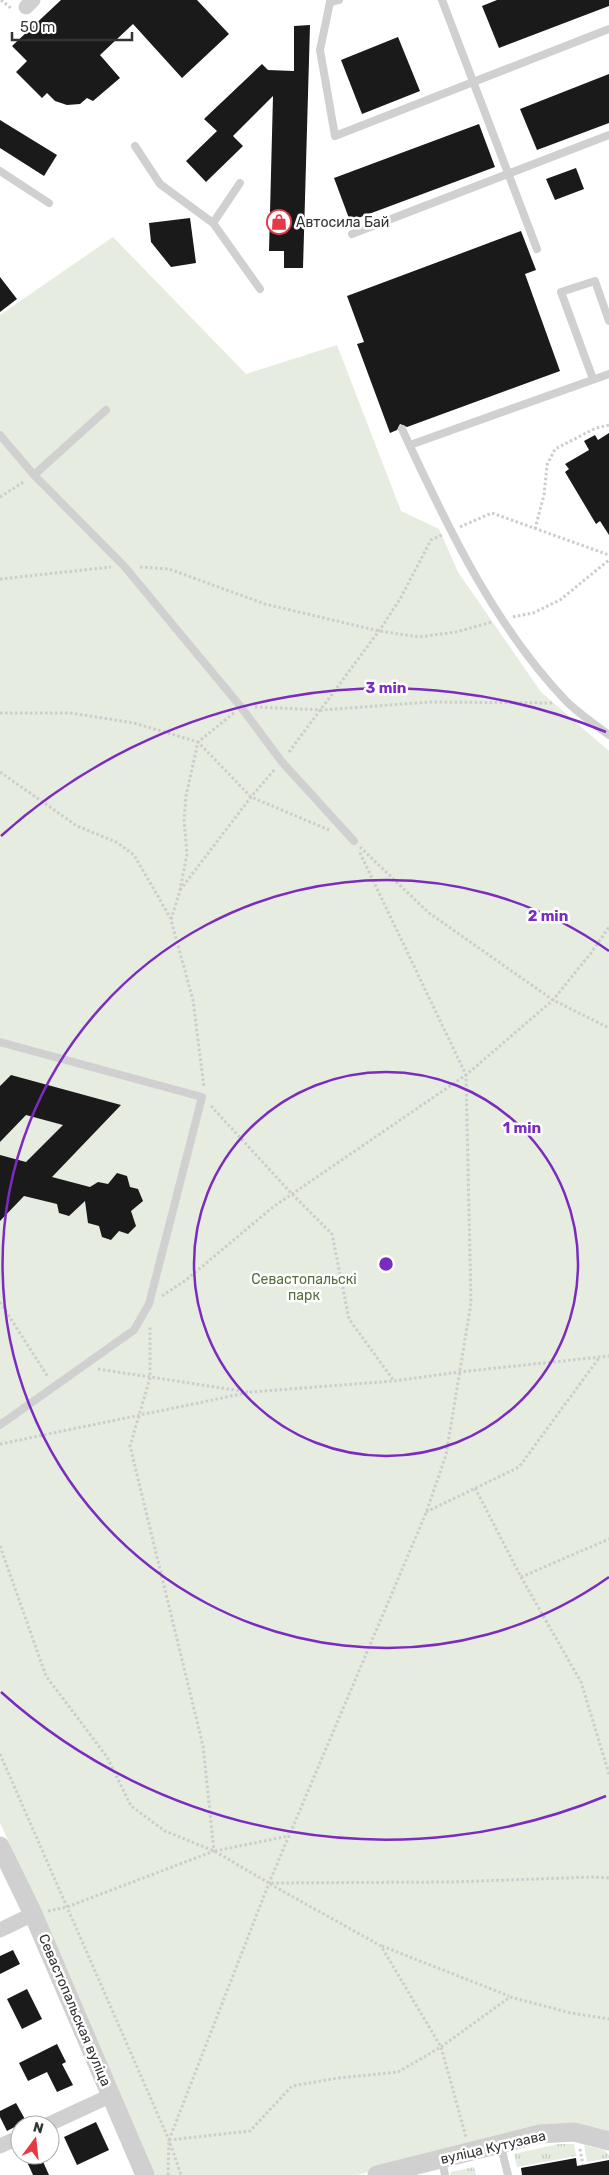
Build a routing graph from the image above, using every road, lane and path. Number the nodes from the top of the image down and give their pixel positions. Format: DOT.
graph roads {
  1 [pos="339,0"];
  2 [pos="442,0"];
  3 [pos="609,29"];
  4 [pos="474,82"];
  5 [pos="609,135"];
  6 [pos="135,146"];
  7 [pos="0,171"];
  8 [pos="509,174"];
  9 [pos="240,183"];
  10 [pos="49,203"];
  11 [pos="213,224"];
  12 [pos="352,234"];
  13 [pos="537,249"];
  14 [pos="260,289"];
  15 [pos="609,320"];
  16 [pos="609,374"];
  17 [pos="593,380"];
  18 [pos="106,410"];
  19 [pos="609,424"];
  20 [pos="402,429"];
  21 [pos="0,435"];
  22 [pos="410,445"];
  23 [pos="34,475"];
  24 [pos="0,497"];
  25 [pos="535,529"];
  26 [pos="450,531"];
  27 [pos="609,555"];
  28 [pos="609,560"];
  29 [pos="124,566"];
  30 [pos="0,580"];
  31 [pos="503,619"];
  32 [pos="379,631"];
  33 [pos="569,704"];
  34 [pos="241,707"];
  35 [pos="0,712"];
  36 [pos="609,736"];
  37 [pos="198,742"];
  38 [pos="0,772"];
  39 [pos="354,841"];
  40 [pos="171,920"];
  41 [pos="609,926"];
  42 [pos="553,1000"];
  43 [pos="609,1028"];
  44 [pos="0,1042"];
  45 [pos="466,1076"];
  46 [pos="202,1097"];
  47 [pos="292,1194"];
  48 [pos="0,1302"];
  49 [pos="149,1304"];
  50 [pos="609,1356"];
  51 [pos="600,1357"];
  52 [pos="83,1366"];
  53 [pos="459,1372"];
  54 [pos="150,1378"];
  55 [pos="394,1381"];
  56 [pos="54,1387"];
  57 [pos="251,1392"];
  58 [pos="138,1415"];
  59 [pos="0,1425"];
  60 [pos="0,1444"];
  61 [pos="475,1488"];
  62 [pos="426,1512"];
  63 [pos="609,1539"];
  64 [pos="0,1546"];
  65 [pos="521,1577"];
  66 [pos="0,1754"];
  67 [pos="609,1774"];
  68 [pos="289,1836"];
  69 [pos="0,1846"];
  70 [pos="214,1851"];
  71 [pos="609,1878"];
  72 [pos="269,1883"];
  73 [pos="67,1907"];
  74 [pos="33,1914"];
  75 [pos="0,1930"];
  76 [pos="381,1946"];
  77 [pos="510,1996"];
  78 [pos="609,2019"];
  79 [pos="440,2047"];
  80 [pos="112,2095"];
  81 [pos="60,2119"];
  82 [pos="169,2140"];
  83 [pos="609,2141"];
  84 [pos="500,2143"];
  85 [pos="470,2151"];
  86 [pos="443,2167"];
  87 [pos="145,2175"];
  88 [pos="168,2175"];
  89 [pos="181,2175"];
  90 [pos="377,2175"];
  91 [pos="508,2175"];
  1 -- 4 [label="lane"];
  2 -- 4 [label="lane"];
  3 -- 4 [label="lane"];
  4 -- 8 [label="lane"];
  5 -- 8 [label="lane"];
  6 -- 11 [label="lane"];
  7 -- 10 [label="lane"];
  8 -- 12 [label="lane"];
  8 -- 13 [label="lane"];
  9 -- 11 [label="lane"];
  11 -- 14 [label="lane"];
  15 -- 17 [label="lane"];
  16 -- 17 [label="lane"];
  17 -- 22 [label="lane"];
  18 -- 23 [label="lane"];
  19 -- 25 [label="path"];
  20 -- 22 [label="lane"];
  21 -- 23 [label="lane"];
  22 -- 26 [label="lane"];
  23 -- 24 [label="path"];
  23 -- 29 [label="lane"];
  25 -- 26 [label="path"];
  25 -- 27 [label="path"];
  26 -- 31 [label="lane"];
  26 -- 32 [label="path"];
  28 -- 31 [label="path"];
  29 -- 30 [label="path"];
  29 -- 32 [label="path"];
  29 -- 34 [label="lane"];
  31 -- 32 [label="path"];
  31 -- 33 [label="lane"];
  33 -- 34 [label="path"];
  33 -- 36 [label="lane"];
  34 -- 37 [label="path"];
  34 -- 39 [label="lane"];
  35 -- 37 [label="path"];
  37 -- 39 [label="path"];
  37 -- 40 [label="path"];
  38 -- 40 [label="path"];
  39 -- 42 [label="path"];
  39 -- 45 [label="path"];
  40 -- 46 [label="path"];
  41 -- 42 [label="path"];
  42 -- 43 [label="path"];
  42 -- 45 [label="path"];
  44 -- 46 [label="lane"];
  45 -- 47 [label="path"];
  45 -- 53 [label="path"];
  46 -- 47 [label="path"];
  46 -- 49 [label="lane"];
  47 -- 49 [label="path"];
  47 -- 55 [label="path"];
  48 -- 56 [label="path"];
  49 -- 52 [label="lane"];
  49 -- 54 [label="path"];
  50 -- 51 [label="path"];
  51 -- 53 [label="path"];
  51 -- 61 [label="path"];
  52 -- 54 [label="path"];
  52 -- 56 [label="lane"];
  53 -- 55 [label="path"];
  53 -- 62 [label="path"];
  54 -- 57 [label="path"];
  54 -- 58 [label="path"];
  55 -- 57 [label="path"];
  56 -- 59 [label="lane"];
  57 -- 58 [label="path"];
  58 -- 60 [label="path"];
  58 -- 70 [label="path"];
  61 -- 62 [label="path"];
  61 -- 65 [label="path"];
  62 -- 68 [label="path"];
  63 -- 65 [label="path"];
  64 -- 70 [label="path"];
  65 -- 67 [label="path"];
  66 -- 73 [label="path"];
  68 -- 70 [label="path"];
  68 -- 72 [label="path"];
  69 -- 74 [label="street, Севастопальская вуліца"];
  70 -- 72 [label="path"];
  70 -- 73 [label="path"];
  71 -- 72 [label="path"];
  72 -- 76 [label="path"];
  72 -- 82 [label="path"];
  73 -- 74 [label="path"];
  73 -- 82 [label="path"];
  74 -- 75 [label="street"];
  74 -- 80 [label="street, Севастопальская вуліца"];
  76 -- 77 [label="path"];
  76 -- 79 [label="path"];
  77 -- 78 [label="path"];
  77 -- 79 [label="path"];
  79 -- 82 [label="path"];
  79 -- 85 [label="path"];
  80 -- 81 [label="street"];
  80 -- 87 [label="street, Севастопальская вуліца"];
  82 -- 88 [label="path"];
  82 -- 89 [label="path"];
  83 -- 84 [label="street, вуліца Кутузава"];
  84 -- 85 [label="street, вуліца Кутузава"];
  84 -- 91 [label="lane"];
  85 -- 86 [label="street, вуліца Кутузава"];
  86 -- 90 [label="street, вуліца Кутузава"];
}
